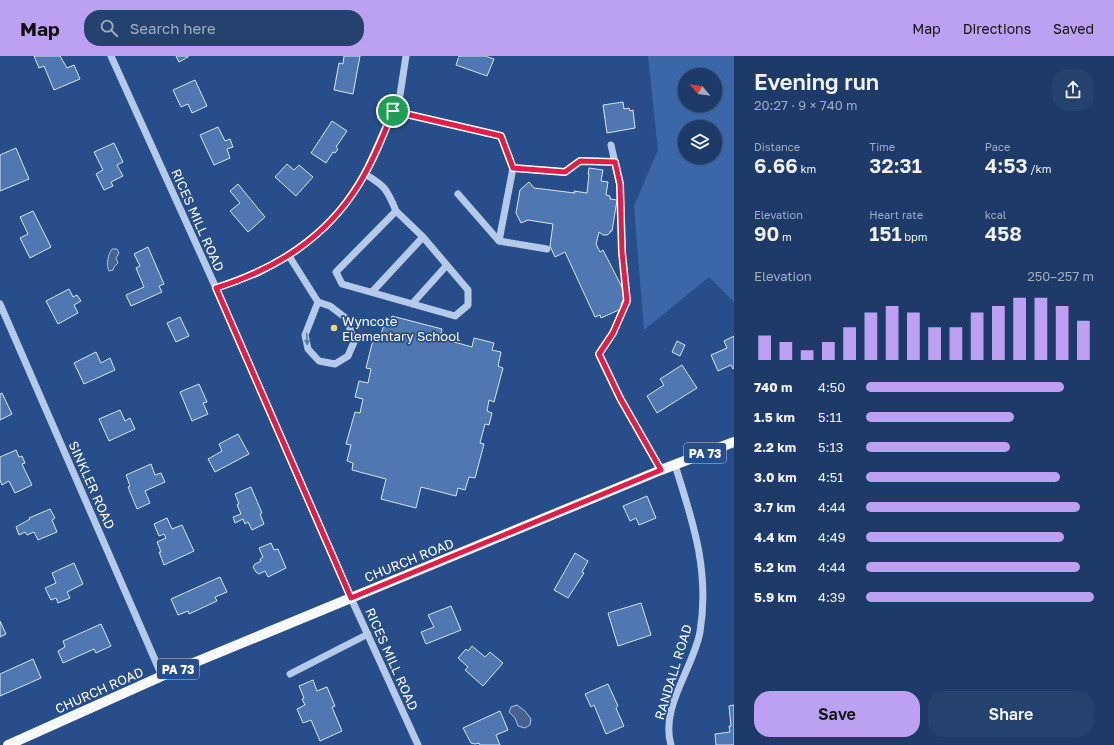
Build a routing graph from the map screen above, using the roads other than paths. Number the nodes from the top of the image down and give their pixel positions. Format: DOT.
graph roads {
  1 [pos="111,56"];
  2 [pos="406,56"];
  3 [pos="393,111"];
  4 [pos="610,145"];
  5 [pos="615,162"];
  6 [pos="513,168"];
  7 [pos="365,174"];
  8 [pos="458,194"];
  9 [pos="396,211"];
  10 [pos="423,237"];
  11 [pos="499,241"];
  12 [pos="547,249"];
  13 [pos="288,256"];
  14 [pos="447,265"];
  15 [pos="216,288"];
  16 [pos="372,292"];
  17 [pos="318,302"];
  18 [pos="0,304"];
  19 [pos="412,304"];
  20 [pos="734,442"];
  21 [pos="675,465"];
  22 [pos="661,470"];
  23 [pos="351,598"];
  24 [pos="368,634"];
  25 [pos="290,674"];
  26 [pos="162,676"];
  27 [pos="8,745"];
  28 [pos="418,745"];
  29 [pos="671,745"];
  1 -- 15 [label="street, RICES MILL ROAD"];
  2 -- 3 [label="street"];
  3 -- 6 [label="street"];
  3 -- 7 [label="street"];
  4 -- 5 [label="street"];
  5 -- 6 [label="street"];
  5 -- 22 [label="street"];
  6 -- 11 [label="street"];
  7 -- 9 [label="street"];
  7 -- 13 [label="street"];
  8 -- 11 [label="street"];
  9 -- 10 [label="street"];
  9 -- 16 [label="street"];
  10 -- 14 [label="street"];
  10 -- 16 [label="street"];
  11 -- 12 [label="street"];
  13 -- 15 [label="street"];
  13 -- 17 [label="street"];
  14 -- 19 [label="street"];
  14 -- 19 [label="street"];
  15 -- 23 [label="street, RICES MILL ROAD"];
  16 -- 19 [label="street"];
  17 -- 17 [label="street, one-way"];
  18 -- 26 [label="street, SINKLER ROAD"];
  20 -- 21 [label="main road, CHURCH ROAD / PA 73"];
  21 -- 22 [label="main road, CHURCH ROAD / PA 73"];
  21 -- 29 [label="street, RANDALL ROAD"];
  22 -- 23 [label="main road, CHURCH ROAD / PA 73"];
  23 -- 24 [label="street, RICES MILL ROAD"];
  23 -- 26 [label="main road, CHURCH ROAD / PA 73"];
  24 -- 25 [label="street"];
  24 -- 28 [label="street, RICES MILL ROAD"];
  26 -- 27 [label="main road, CHURCH ROAD / PA 73"];
}
